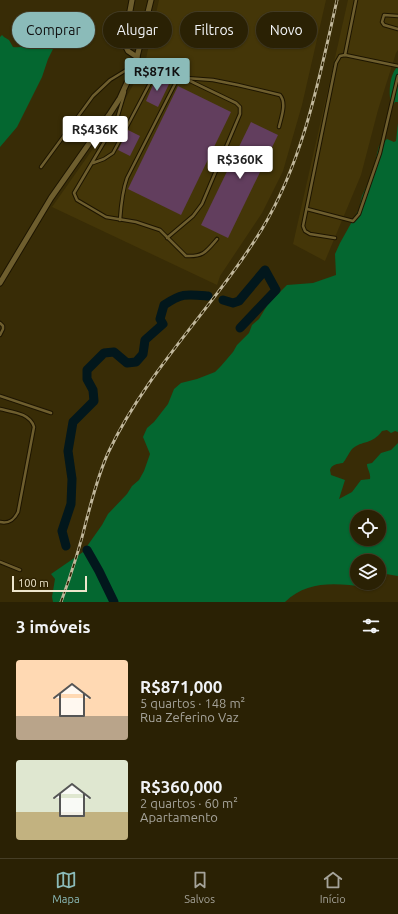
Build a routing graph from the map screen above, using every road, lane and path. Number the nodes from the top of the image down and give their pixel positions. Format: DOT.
graph roads {
  1 [pos="132,0"];
  2 [pos="152,0"];
  3 [pos="356,0"];
  4 [pos="398,16"];
  5 [pos="398,29"];
  6 [pos="346,55"];
  7 [pos="137,57"];
  8 [pos="135,65"];
  9 [pos="398,66"];
  10 [pos="398,76"];
  11 [pos="184,78"];
  12 [pos="150,82"];
  13 [pos="127,83"];
  14 [pos="279,127"];
  15 [pos="93,163"];
  16 [pos="41,167"];
  17 [pos="307,209"];
  18 [pos="120,220"];
  19 [pos="167,238"];
  20 [pos="335,238"];
  21 [pos="217,240"];
  22 [pos="0,283"];
  23 [pos="0,323"];
  24 [pos="0,335"];
  25 [pos="0,396"];
  26 [pos="0,409"];
  27 [pos="51,413"];
  28 [pos="0,522"];
  29 [pos="0,562"];
  30 [pos="20,570"];
  1 -- 7 [label="street"];
  2 -- 7 [label="street"];
  3 -- 6 [label="lane"];
  4 -- 5 [label="lane"];
  6 -- 9 [label="lane"];
  6 -- 17 [label="lane"];
  7 -- 8 [label="street"];
  8 -- 13 [label="street"];
  8 -- 16 [label="lane"];
  10 -- 17 [label="lane"];
  11 -- 14 [label="lane"];
  11 -- 18 [label="lane"];
  11 -- 19 [label="lane"];
  12 -- 15 [label="lane"];
  13 -- 15 [label="lane"];
  13 -- 22 [label="street"];
  15 -- 18 [label="lane"];
  17 -- 20 [label="lane"];
  18 -- 19 [label="lane"];
  19 -- 21 [label="lane"];
  23 -- 24 [label="lane"];
  25 -- 27 [label="lane"];
  26 -- 28 [label="lane"];
  29 -- 30 [label="lane"];
}
